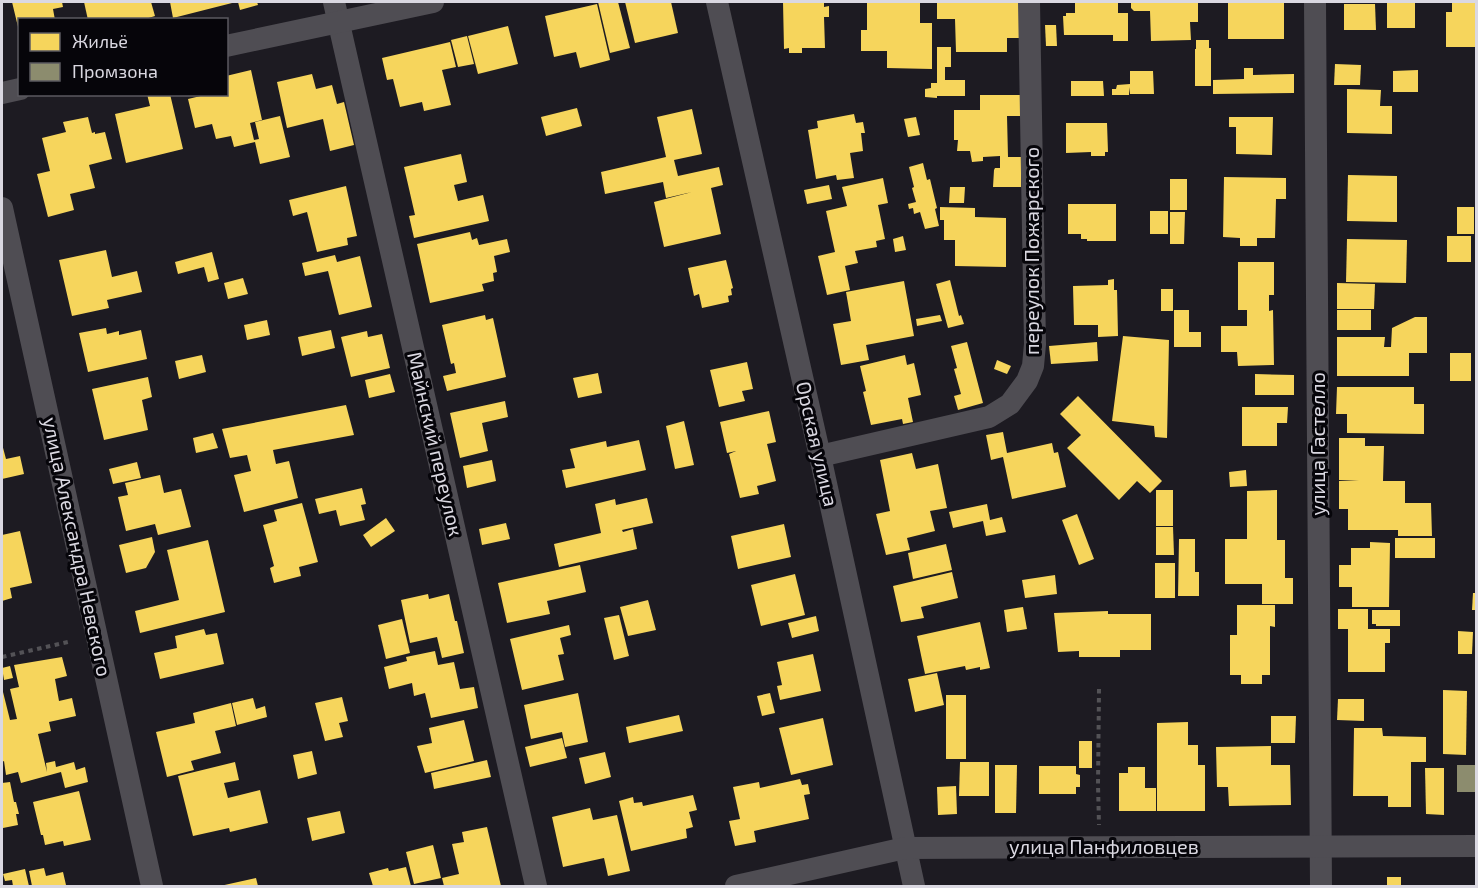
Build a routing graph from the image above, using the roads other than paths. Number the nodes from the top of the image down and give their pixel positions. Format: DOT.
graph roads {
  1 [pos="433,2"];
  2 [pos="717,2"];
  3 [pos="1029,2"];
  4 [pos="1315,2"];
  5 [pos="336,12"];
  6 [pos="228,45"];
  7 [pos="18,89"];
  8 [pos="2,93"];
  9 [pos="2,208"];
  10 [pos="820,456"];
  11 [pos="1321,846"];
  12 [pos="1476,846"];
  13 [pos="905,848"];
  14 [pos="152,886"];
  15 [pos="536,886"];
  16 [pos="736,886"];
  17 [pos="914,886"];
  18 [pos="1322,886"];
  1 -- 5 [label="street"];
  2 -- 10 [label="street, Орская улица"];
  3 -- 10 [label="street, переулок Пожарского"];
  4 -- 11 [label="street, улица Гастелло"];
  5 -- 6 [label="street"];
  5 -- 15 [label="street, Майнский переулок"];
  7 -- 8 [label="street"];
  9 -- 14 [label="street, улица Александра Невского"];
  10 -- 13 [label="street, Орская улица"];
  11 -- 12 [label="street, улица Панфиловцев"];
  11 -- 13 [label="street, улица Панфиловцев"];
  11 -- 18 [label="street, улица Гастелло"];
  13 -- 16 [label="street, улица Панфиловцев"];
  13 -- 17 [label="street, Орская улица"];
}
